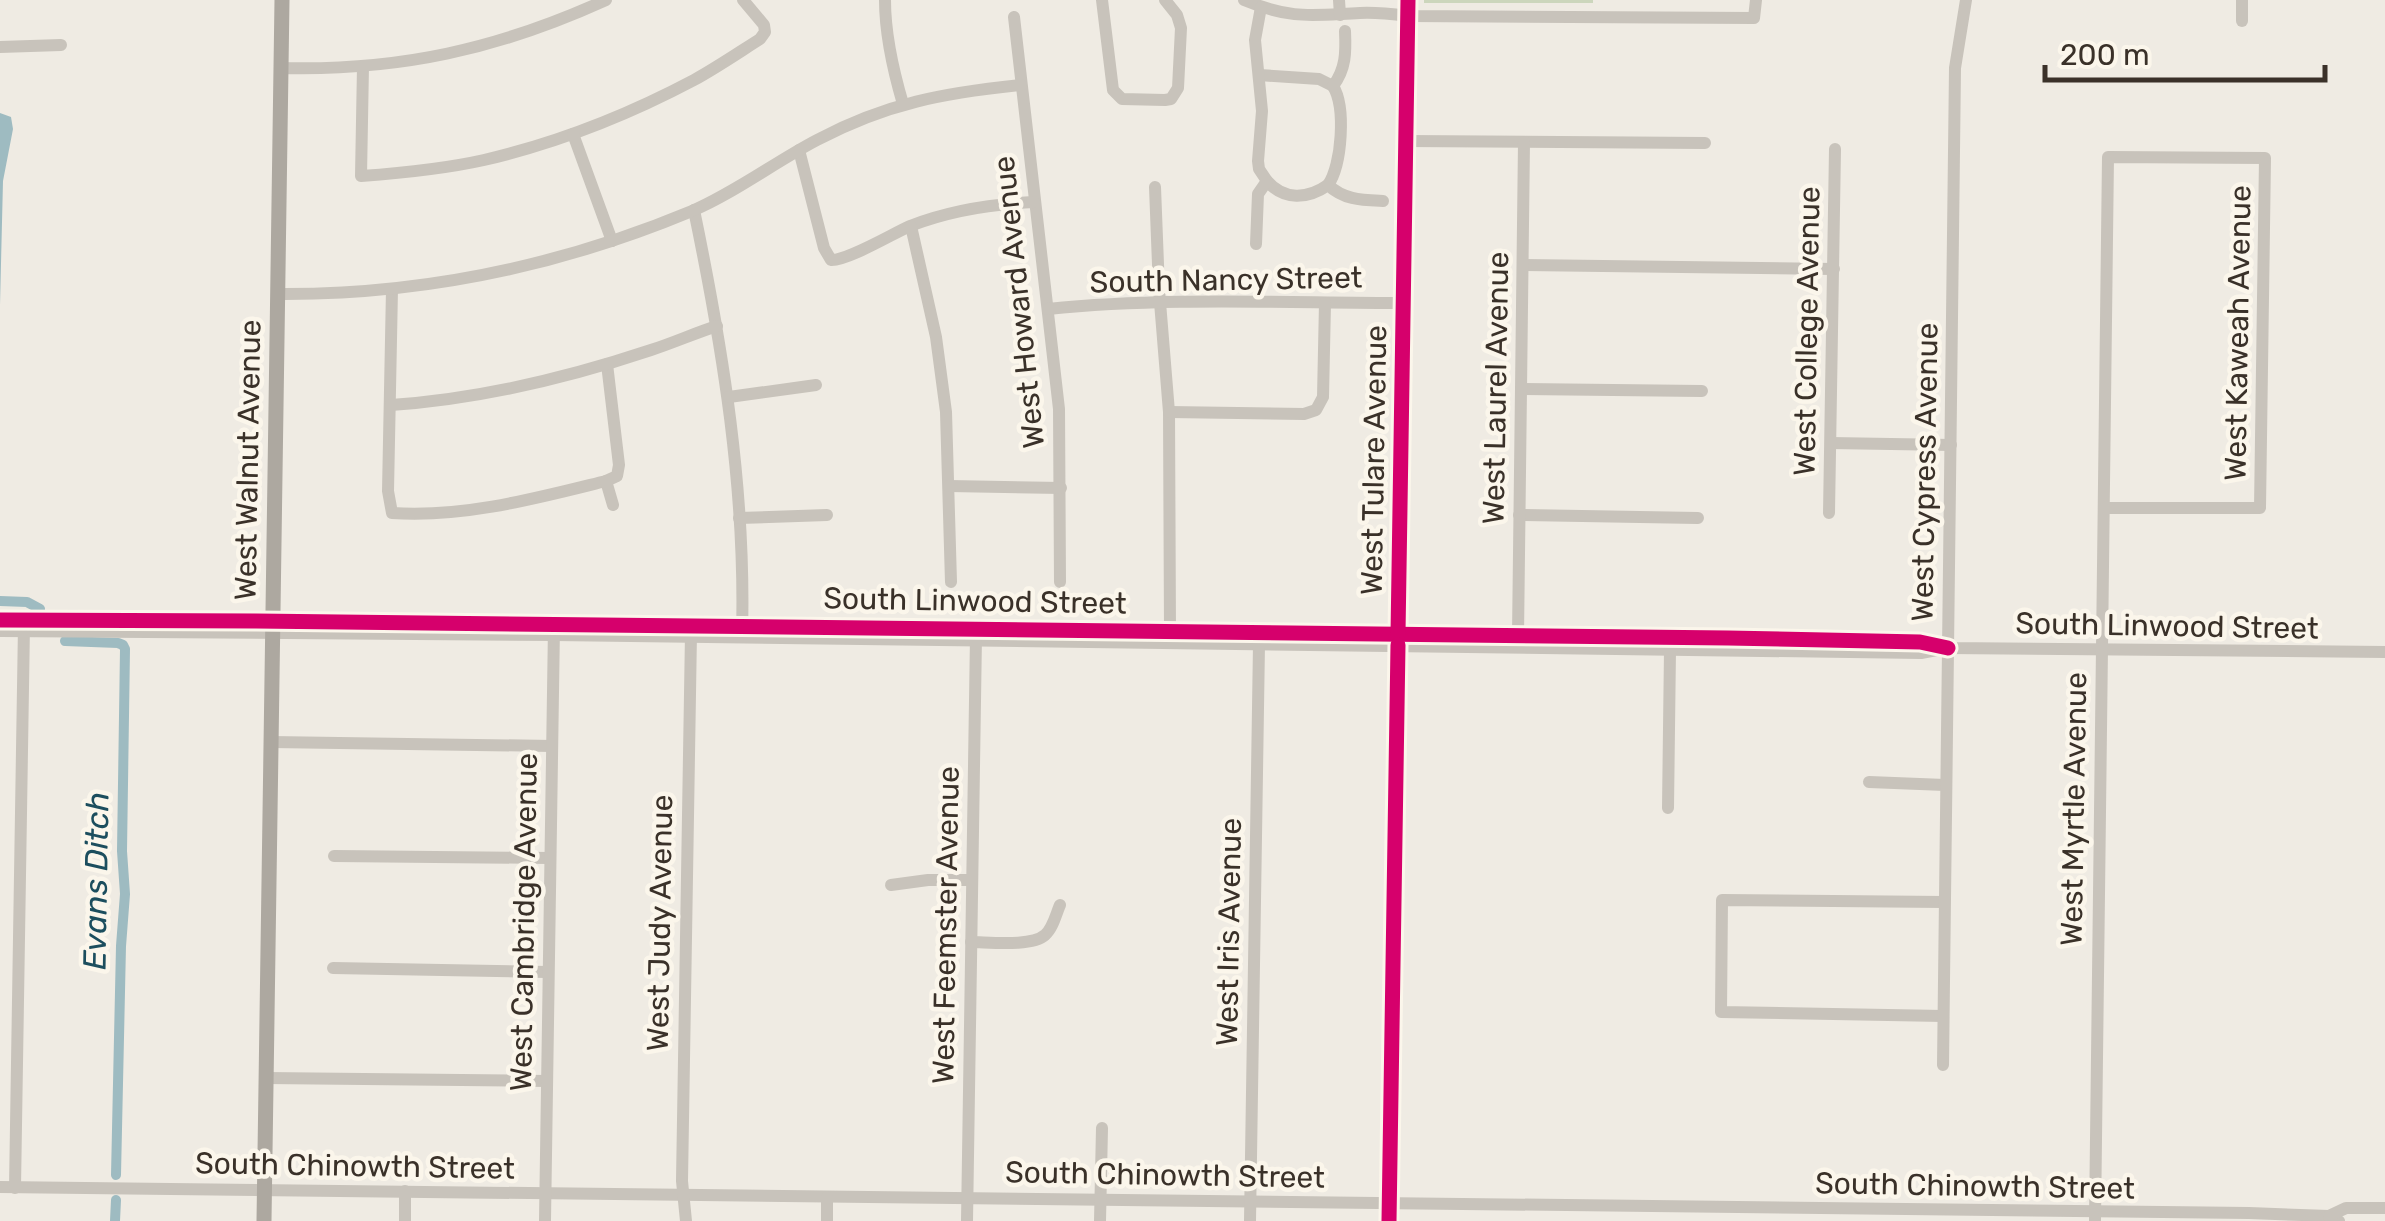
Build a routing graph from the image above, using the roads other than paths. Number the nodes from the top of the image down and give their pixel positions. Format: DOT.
graph roads {
  1 [pos="282,0"];
  2 [pos="606,0"];
  3 [pos="743,0"];
  4 [pos="885,0"];
  5 [pos="1102,0"];
  6 [pos="1165,0"];
  7 [pos="1244,0"];
  8 [pos="1338,0"];
  9 [pos="1408,0"];
  10 [pos="1643,0"];
  11 [pos="1756,0"];
  12 [pos="1966,0"];
  13 [pos="2242,0"];
  14 [pos="1261,7"];
  15 [pos="1340,15"];
  16 [pos="1408,16"];
  17 [pos="1014,17"];
  18 [pos="1644,18"];
  19 [pos="2242,21"];
  20 [pos="1345,31"];
  21 [pos="61,45"];
  22 [pos="0,47"];
  23 [pos="363,66"];
  24 [pos="281,68"];
  25 [pos="1259,75"];
  26 [pos="1021,85"];
  27 [pos="1333,86"];
  28 [pos="904,104"];
  29 [pos="573,134"];
  30 [pos="1406,141"];
  31 [pos="1524,142"];
  32 [pos="1704,143"];
  33 [pos="1834,149"];
  34 [pos="800,150"];
  35 [pos="2108,157"];
  36 [pos="1267,182"];
  37 [pos="1328,185"];
  38 [pos="1156,188"];
  39 [pos="1383,201"];
  40 [pos="1034,202"];
  41 [pos="694,210"];
  42 [pos="911,226"];
  43 [pos="612,241"];
  44 [pos="1256,244"];
  45 [pos="1522,265"];
  46 [pos="1834,269"];
  47 [pos="392,289"];
  48 [pos="278,294"];
  49 [pos="1160,301"];
  50 [pos="1324,303"];
  51 [pos="1404,303"];
  52 [pos="1048,310"];
  53 [pos="718,326"];
  54 [pos="607,364"];
  55 [pos="816,385"];
  56 [pos="1522,389"];
  57 [pos="1702,391"];
  58 [pos="728,397"];
  59 [pos="390,405"];
  60 [pos="1169,412"];
  61 [pos="1831,443"];
  62 [pos="1951,445"];
  63 [pos="606,481"];
  64 [pos="949,486"];
  65 [pos="1061,488"];
  66 [pos="612,505"];
  67 [pos="2104,508"];
  68 [pos="1830,513"];
  69 [pos="827,515"];
  70 [pos="1519,515"];
  71 [pos="740,518"];
  72 [pos="1698,518"];
  73 [pos="951,582"];
  74 [pos="1060,582"];
  75 [pos="0,620"];
  76 [pos="24,626"];
  77 [pos="273,626"];
  78 [pos="554,629"];
  79 [pos="0,630"];
  80 [pos="691,631"];
  81 [pos="1170,631"];
  82 [pos="742,632"];
  83 [pos="1246,632"];
  84 [pos="976,634"];
  85 [pos="1518,636"];
  86 [pos="1728,638"];
  87 [pos="1398,640"];
  88 [pos="1258,644"];
  89 [pos="1533,648"];
  90 [pos="1948,648"];
  91 [pos="1670,650"];
  92 [pos="2101,650"];
  93 [pos="2385,652"];
  94 [pos="271,742"];
  95 [pos="552,746"];
  96 [pos="1868,782"];
  97 [pos="1945,784"];
  98 [pos="1668,808"];
  99 [pos="334,856"];
  100 [pos="550,858"];
  101 [pos="972,880"];
  102 [pos="891,885"];
  103 [pos="1944,902"];
  104 [pos="1060,905"];
  105 [pos="970,942"];
  106 [pos="332,968"];
  107 [pos="548,972"];
  108 [pos="1943,1016"];
  109 [pos="1943,1066"];
  110 [pos="266,1078"];
  111 [pos="546,1081"];
  112 [pos="1102,1128"];
  113 [pos="8,1188"];
  114 [pos="264,1189"];
  115 [pos="405,1191"];
  116 [pos="545,1193"];
  117 [pos="684,1195"];
  118 [pos="827,1196"];
  119 [pos="967,1198"];
  120 [pos="1100,1200"];
  121 [pos="1250,1202"];
  122 [pos="1390,1202"];
  123 [pos="2385,1208"];
  124 [pos="1671,1214"];
  125 [pos="2095,1217"];
  126 [pos="2332,1219"];
  127 [pos="264,1221"];
  128 [pos="405,1221"];
  129 [pos="545,1221"];
  130 [pos="686,1221"];
  131 [pos="827,1221"];
  132 [pos="967,1221"];
  133 [pos="1100,1221"];
  134 [pos="1250,1221"];
  135 [pos="1389,1221"];
  1 -- 24 [label="main road, West Walnut Avenue"];
  2 -- 23 [label="street"];
  3 -- 29 [label="street"];
  4 -- 28 [label="street"];
  5 -- 6 [label="street"];
  7 -- 14 [label="street"];
  8 -- 15 [label="street"];
  9 -- 16 [label="street, West Tulare Avenue"];
  10 -- 18 [label="street"];
  11 -- 18 [label="street"];
  12 -- 62 [label="street, West Cypress Avenue"];
  13 -- 19 [label="street"];
  14 -- 15 [label="street"];
  14 -- 25 [label="street"];
  15 -- 16 [label="street"];
  16 -- 18 [label="street"];
  16 -- 30 [label="street, West Tulare Avenue"];
  17 -- 26 [label="street, West Howard Avenue"];
  20 -- 27 [label="street"];
  21 -- 22 [label="street"];
  23 -- 24 [label="street"];
  23 -- 29 [label="street"];
  24 -- 48 [label="main road, West Walnut Avenue"];
  25 -- 27 [label="street"];
  25 -- 36 [label="street"];
  26 -- 28 [label="street"];
  26 -- 40 [label="street, West Howard Avenue"];
  27 -- 37 [label="street"];
  28 -- 34 [label="street"];
  29 -- 43 [label="street"];
  30 -- 31 [label="street"];
  30 -- 51 [label="street, West Tulare Avenue"];
  31 -- 32 [label="street"];
  31 -- 45 [label="street, West Laurel Avenue"];
  33 -- 46 [label="street, West College Avenue"];
  34 -- 41 [label="street"];
  34 -- 42 [label="street"];
  35 -- 67 [label="street, West Myrtle Avenue"];
  35 -- 67 [label="street, West Kaweah Avenue"];
  36 -- 37 [label="street"];
  36 -- 44 [label="street"];
  37 -- 39 [label="street"];
  38 -- 49 [label="street"];
  40 -- 42 [label="street"];
  40 -- 52 [label="street, West Howard Avenue"];
  41 -- 43 [label="street"];
  41 -- 53 [label="street"];
  42 -- 64 [label="street"];
  43 -- 47 [label="street"];
  45 -- 46 [label="street"];
  45 -- 56 [label="street, West Laurel Avenue"];
  46 -- 61 [label="street, West College Avenue"];
  47 -- 48 [label="street"];
  47 -- 59 [label="street"];
  48 -- 77 [label="main road, West Walnut Avenue"];
  49 -- 50 [label="street, South Nancy Street"];
  49 -- 52 [label="street, South Nancy Street"];
  49 -- 60 [label="street"];
  50 -- 51 [label="street, South Nancy Street"];
  50 -- 60 [label="street"];
  51 -- 87 [label="street, West Tulare Avenue"];
  52 -- 65 [label="street, West Howard Avenue"];
  53 -- 54 [label="street"];
  53 -- 58 [label="street"];
  54 -- 59 [label="street"];
  54 -- 63 [label="street"];
  55 -- 58 [label="street"];
  56 -- 57 [label="street"];
  56 -- 70 [label="street, West Laurel Avenue"];
  58 -- 71 [label="street"];
  59 -- 63 [label="street"];
  60 -- 81 [label="street"];
  61 -- 62 [label="street"];
  61 -- 68 [label="street, West College Avenue"];
  62 -- 90 [label="street, West Cypress Avenue"];
  63 -- 66 [label="street"];
  64 -- 65 [label="street"];
  64 -- 73 [label="street"];
  65 -- 74 [label="street, West Howard Avenue"];
  67 -- 92 [label="street, West Myrtle Avenue"];
  69 -- 71 [label="street"];
  70 -- 72 [label="street"];
  70 -- 85 [label="street, West Laurel Avenue"];
  71 -- 82 [label="street"];
  75 -- 76 [label="street, South Linwood Street"];
  76 -- 77 [label="street, South Linwood Street"];
  76 -- 79 [label="street, South Linwood Street"];
  76 -- 113 [label="street"];
  77 -- 78 [label="street, South Linwood Street"];
  77 -- 94 [label="main road, West Walnut Avenue"];
  78 -- 80 [label="street, South Linwood Street"];
  78 -- 95 [label="street, West Cambridge Avenue"];
  80 -- 82 [label="street, South Linwood Street"];
  80 -- 117 [label="street, West Judy Avenue"];
  81 -- 83 [label="street, South Linwood Street"];
  81 -- 84 [label="street, South Linwood Street"];
  82 -- 84 [label="street, South Linwood Street"];
  83 -- 87 [label="street, South Linwood Street"];
  83 -- 88 [label="street"];
  84 -- 88 [label="street, South Linwood Street"];
  84 -- 101 [label="street, West Feemster Avenue"];
  85 -- 86 [label="street, South Linwood Street"];
  85 -- 87 [label="street, South Linwood Street"];
  85 -- 89 [label="street"];
  86 -- 90 [label="street, South Linwood Street"];
  86 -- 91 [label="street"];
  87 -- 88 [label="street, South Linwood Street"];
  87 -- 89 [label="street, South Linwood Street"];
  87 -- 122 [label="street, West Tulare Avenue"];
  88 -- 121 [label="street, West Iris Avenue"];
  89 -- 91 [label="street, South Linwood Street"];
  90 -- 91 [label="street, South Linwood Street"];
  90 -- 92 [label="street, South Linwood Street"];
  90 -- 97 [label="street, West Cypress Avenue"];
  91 -- 98 [label="street"];
  92 -- 93 [label="street, South Linwood Street"];
  92 -- 125 [label="street, West Myrtle Avenue"];
  94 -- 95 [label="street"];
  94 -- 110 [label="main road, West Walnut Avenue"];
  95 -- 100 [label="street, West Cambridge Avenue"];
  96 -- 97 [label="street"];
  97 -- 103 [label="street, West Cypress Avenue"];
  99 -- 100 [label="street"];
  100 -- 107 [label="street, West Cambridge Avenue"];
  101 -- 102 [label="street"];
  101 -- 105 [label="street, West Feemster Avenue"];
  103 -- 108 [label="street, West Cypress Avenue"];
  103 -- 108 [label="street"];
  104 -- 105 [label="street"];
  105 -- 119 [label="street, West Feemster Avenue"];
  106 -- 107 [label="street"];
  107 -- 111 [label="street, West Cambridge Avenue"];
  108 -- 109 [label="street, West Cypress Avenue"];
  110 -- 111 [label="street"];
  110 -- 114 [label="main road, West Walnut Avenue"];
  111 -- 116 [label="street, West Cambridge Avenue"];
  112 -- 120 [label="street"];
  113 -- 114 [label="street, South Chinowth Street"];
  114 -- 115 [label="street, South Chinowth Street"];
  114 -- 127 [label="main road, West Walnut Avenue"];
  115 -- 116 [label="street, South Chinowth Street"];
  115 -- 128 [label="street"];
  116 -- 117 [label="street, South Chinowth Street"];
  116 -- 129 [label="street, West Cambridge Avenue"];
  117 -- 118 [label="street, South Chinowth Street"];
  117 -- 130 [label="street, West Judy Avenue"];
  118 -- 119 [label="street, South Chinowth Street"];
  118 -- 131 [label="street"];
  119 -- 120 [label="street, South Chinowth Street"];
  119 -- 132 [label="street, West Feemster Avenue"];
  120 -- 121 [label="street, South Chinowth Street"];
  120 -- 133 [label="street"];
  121 -- 122 [label="street, South Chinowth Street"];
  121 -- 134 [label="street, West Iris Avenue"];
  122 -- 124 [label="street, South Chinowth Street"];
  122 -- 135 [label="street, West Tulare Avenue"];
  123 -- 126 [label="street, South Chinowth Street"];
  124 -- 125 [label="street, South Chinowth Street"];
  125 -- 126 [label="street, South Chinowth Street"];
}
